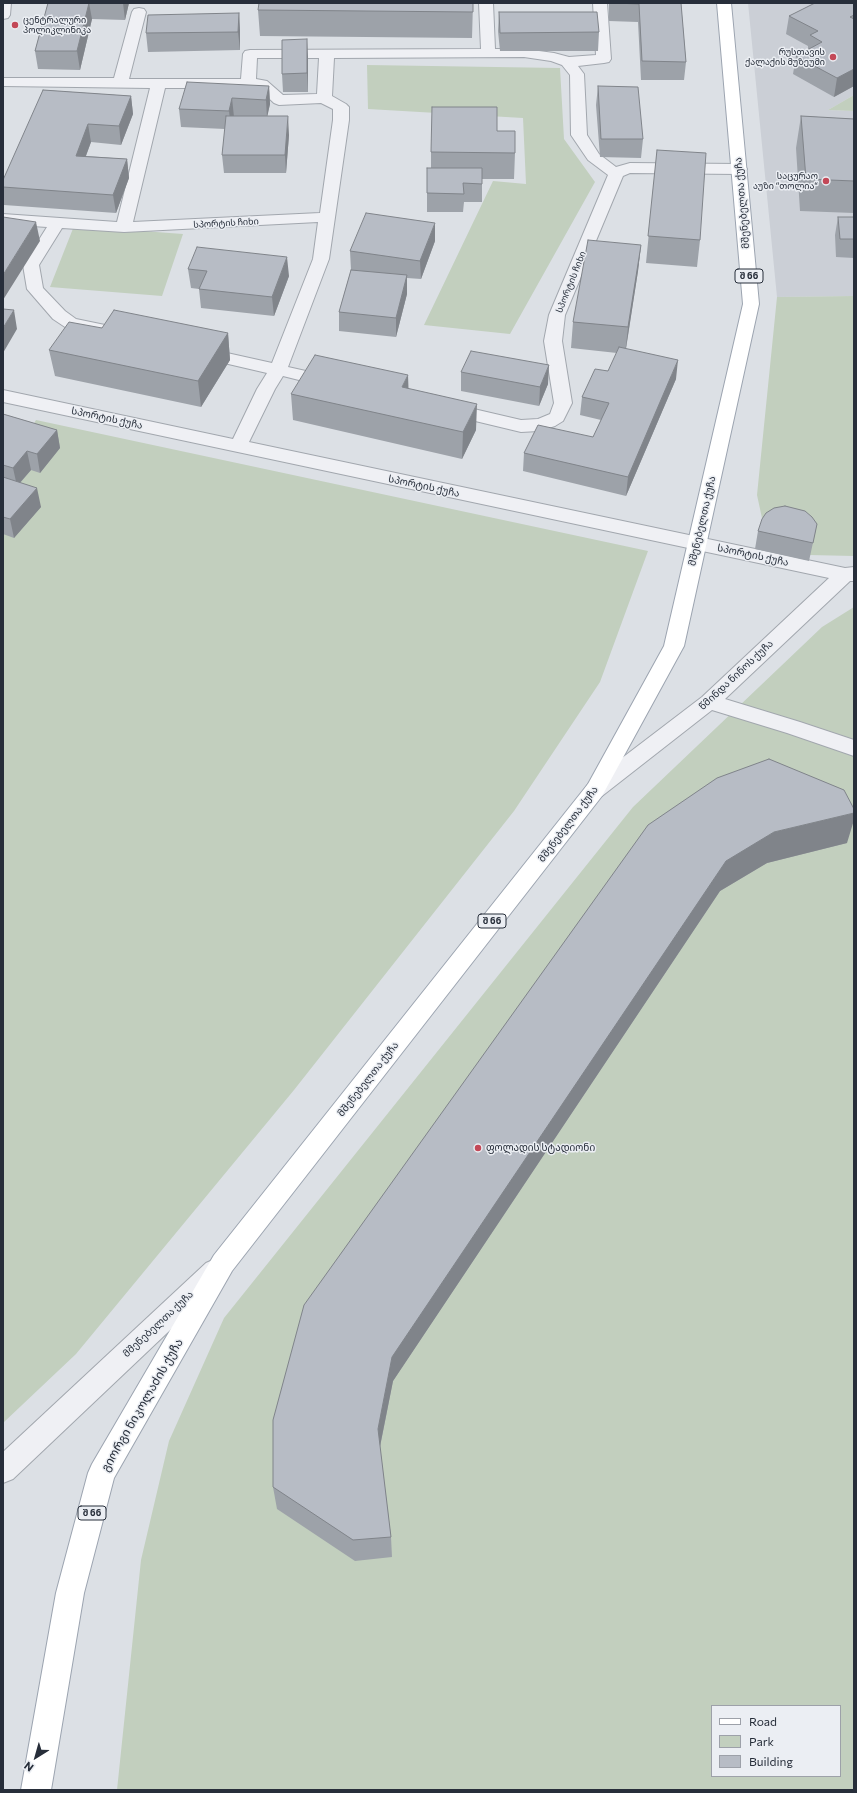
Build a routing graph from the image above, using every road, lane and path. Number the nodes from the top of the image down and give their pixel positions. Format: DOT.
graph roads {
  1 [pos="4,3"];
  2 [pos="486,3"];
  3 [pos="600,3"];
  4 [pos="724,3"];
  5 [pos="138,12"];
  6 [pos="3,15"];
  7 [pos="488,53"];
  8 [pos="327,54"];
  9 [pos="567,62"];
  10 [pos="3,82"];
  11 [pos="120,83"];
  12 [pos="248,83"];
  13 [pos="159,84"];
  14 [pos="324,98"];
  15 [pos="739,169"];
  16 [pos="616,174"];
  17 [pos="327,217"];
  18 [pos="3,219"];
  19 [pos="57,223"];
  20 [pos="124,227"];
  21 [pos="117,333"];
  22 [pos="186,349"];
  23 [pos="278,370"];
  24 [pos="346,386"];
  25 [pos="3,396"];
  26 [pos="430,405"];
  27 [pos="238,446"];
  28 [pos="697,544"];
  29 [pos="850,575"];
  30 [pos="709,702"];
  31 [pos="854,748"];
  32 [pos="595,790"];
  33 [pos="223,1263"];
  34 [pos="3,1470"];
  35 [pos="36,1790"];
  1 -- 6 [label="street"];
  2 -- 7 [label="street"];
  3 -- 9 [label="street"];
  4 -- 15 [label="main road, მშენებელთა ქუჩა / შ 66"];
  5 -- 11 [label="street"];
  7 -- 8 [label="street"];
  7 -- 9 [label="street"];
  8 -- 12 [label="street"];
  8 -- 14 [label="street"];
  9 -- 16 [label="street"];
  10 -- 11 [label="street"];
  11 -- 13 [label="street"];
  12 -- 13 [label="street"];
  12 -- 14 [label="street"];
  13 -- 20 [label="street"];
  14 -- 17 [label="street"];
  15 -- 16 [label="street"];
  15 -- 28 [label="main road, მშენებელთა ქუჩა / შ 66"];
  16 -- 26 [label="street, სპორტის ჩიხი"];
  17 -- 20 [label="street, სპორტის ჩიხი"];
  17 -- 23 [label="street"];
  18 -- 19 [label="street, სპორტის ჩიხი"];
  19 -- 20 [label="street, სპორტის ჩიხი"];
  19 -- 21 [label="street"];
  22 -- 23 [label="street"];
  23 -- 24 [label="street"];
  23 -- 27 [label="street"];
  25 -- 27 [label="street, სპორტის ქუჩა"];
  27 -- 28 [label="street, სპორტის ქუჩა"];
  28 -- 29 [label="street, სპორტის ქუჩა"];
  28 -- 32 [label="main road, მშენებელთა ქუჩა / შ 66"];
  29 -- 30 [label="street, წმინდა ნინოს ქუჩა"];
  30 -- 31 [label="street"];
  30 -- 32 [label="street, წმინდა ნინოს ქუჩა"];
  32 -- 33 [label="main road, მშენებელთა ქუჩა / შ 66"];
  33 -- 34 [label="street, მშენებელთა ქუჩა"];
  33 -- 35 [label="main road, გიორგი ნიკოლაძის ქუჩა / შ 66"];
}
